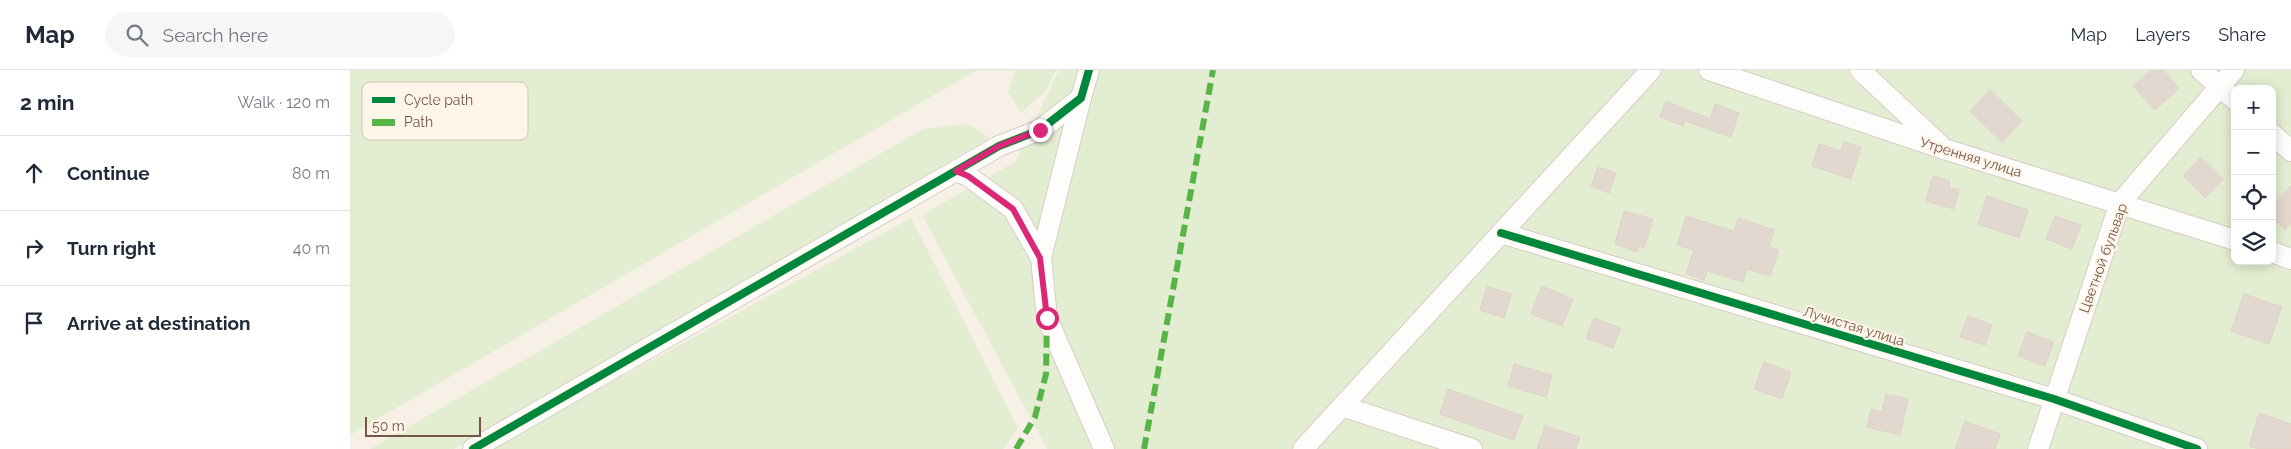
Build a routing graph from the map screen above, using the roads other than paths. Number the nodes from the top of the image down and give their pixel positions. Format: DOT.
graph roads {
  1 [pos="1089,70"];
  2 [pos="1651,70"];
  3 [pos="1709,70"];
  4 [pos="1860,70"];
  5 [pos="2201,70"];
  6 [pos="2234,70"];
  7 [pos="2219,86"];
  8 [pos="2231,96"];
  9 [pos="1081,98"];
  10 [pos="2276,138"];
  11 [pos="1944,149"];
  12 [pos="2291,151"];
  13 [pos="956,171"];
  14 [pos="2120,203"];
  15 [pos="1501,233"];
  16 [pos="2231,239"];
  17 [pos="2276,253"];
  18 [pos="1040,258"];
  19 [pos="2291,259"];
  20 [pos="2054,399"];
  21 [pos="1342,406"];
  22 [pos="473,449"];
  23 [pos="1104,449"];
  24 [pos="1302,449"];
  25 [pos="1472,449"];
  26 [pos="2038,449"];
  27 [pos="2197,449"];
  1 -- 9 [label="street"];
  2 -- 15 [label="street"];
  3 -- 11 [label="street, Утренняя улица"];
  4 -- 11 [label="street"];
  5 -- 7 [label="street"];
  6 -- 7 [label="street, Цветной бульвар"];
  7 -- 8 [label="street"];
  7 -- 14 [label="street, Цветной бульвар"];
  9 -- 13 [label="street"];
  9 -- 18 [label="street"];
  10 -- 12 [label="street"];
  11 -- 14 [label="street, Утренняя улица"];
  13 -- 18 [label="street"];
  13 -- 22 [label="street"];
  14 -- 16 [label="street, Утренняя улица"];
  14 -- 20 [label="street, Цветной бульвар"];
  15 -- 20 [label="street, Лучистая улица"];
  15 -- 21 [label="street"];
  17 -- 19 [label="street"];
  18 -- 23 [label="street"];
  20 -- 26 [label="street, Цветной бульвар"];
  20 -- 27 [label="street, Лучистая улица"];
  21 -- 24 [label="street"];
  21 -- 25 [label="street"];
}
